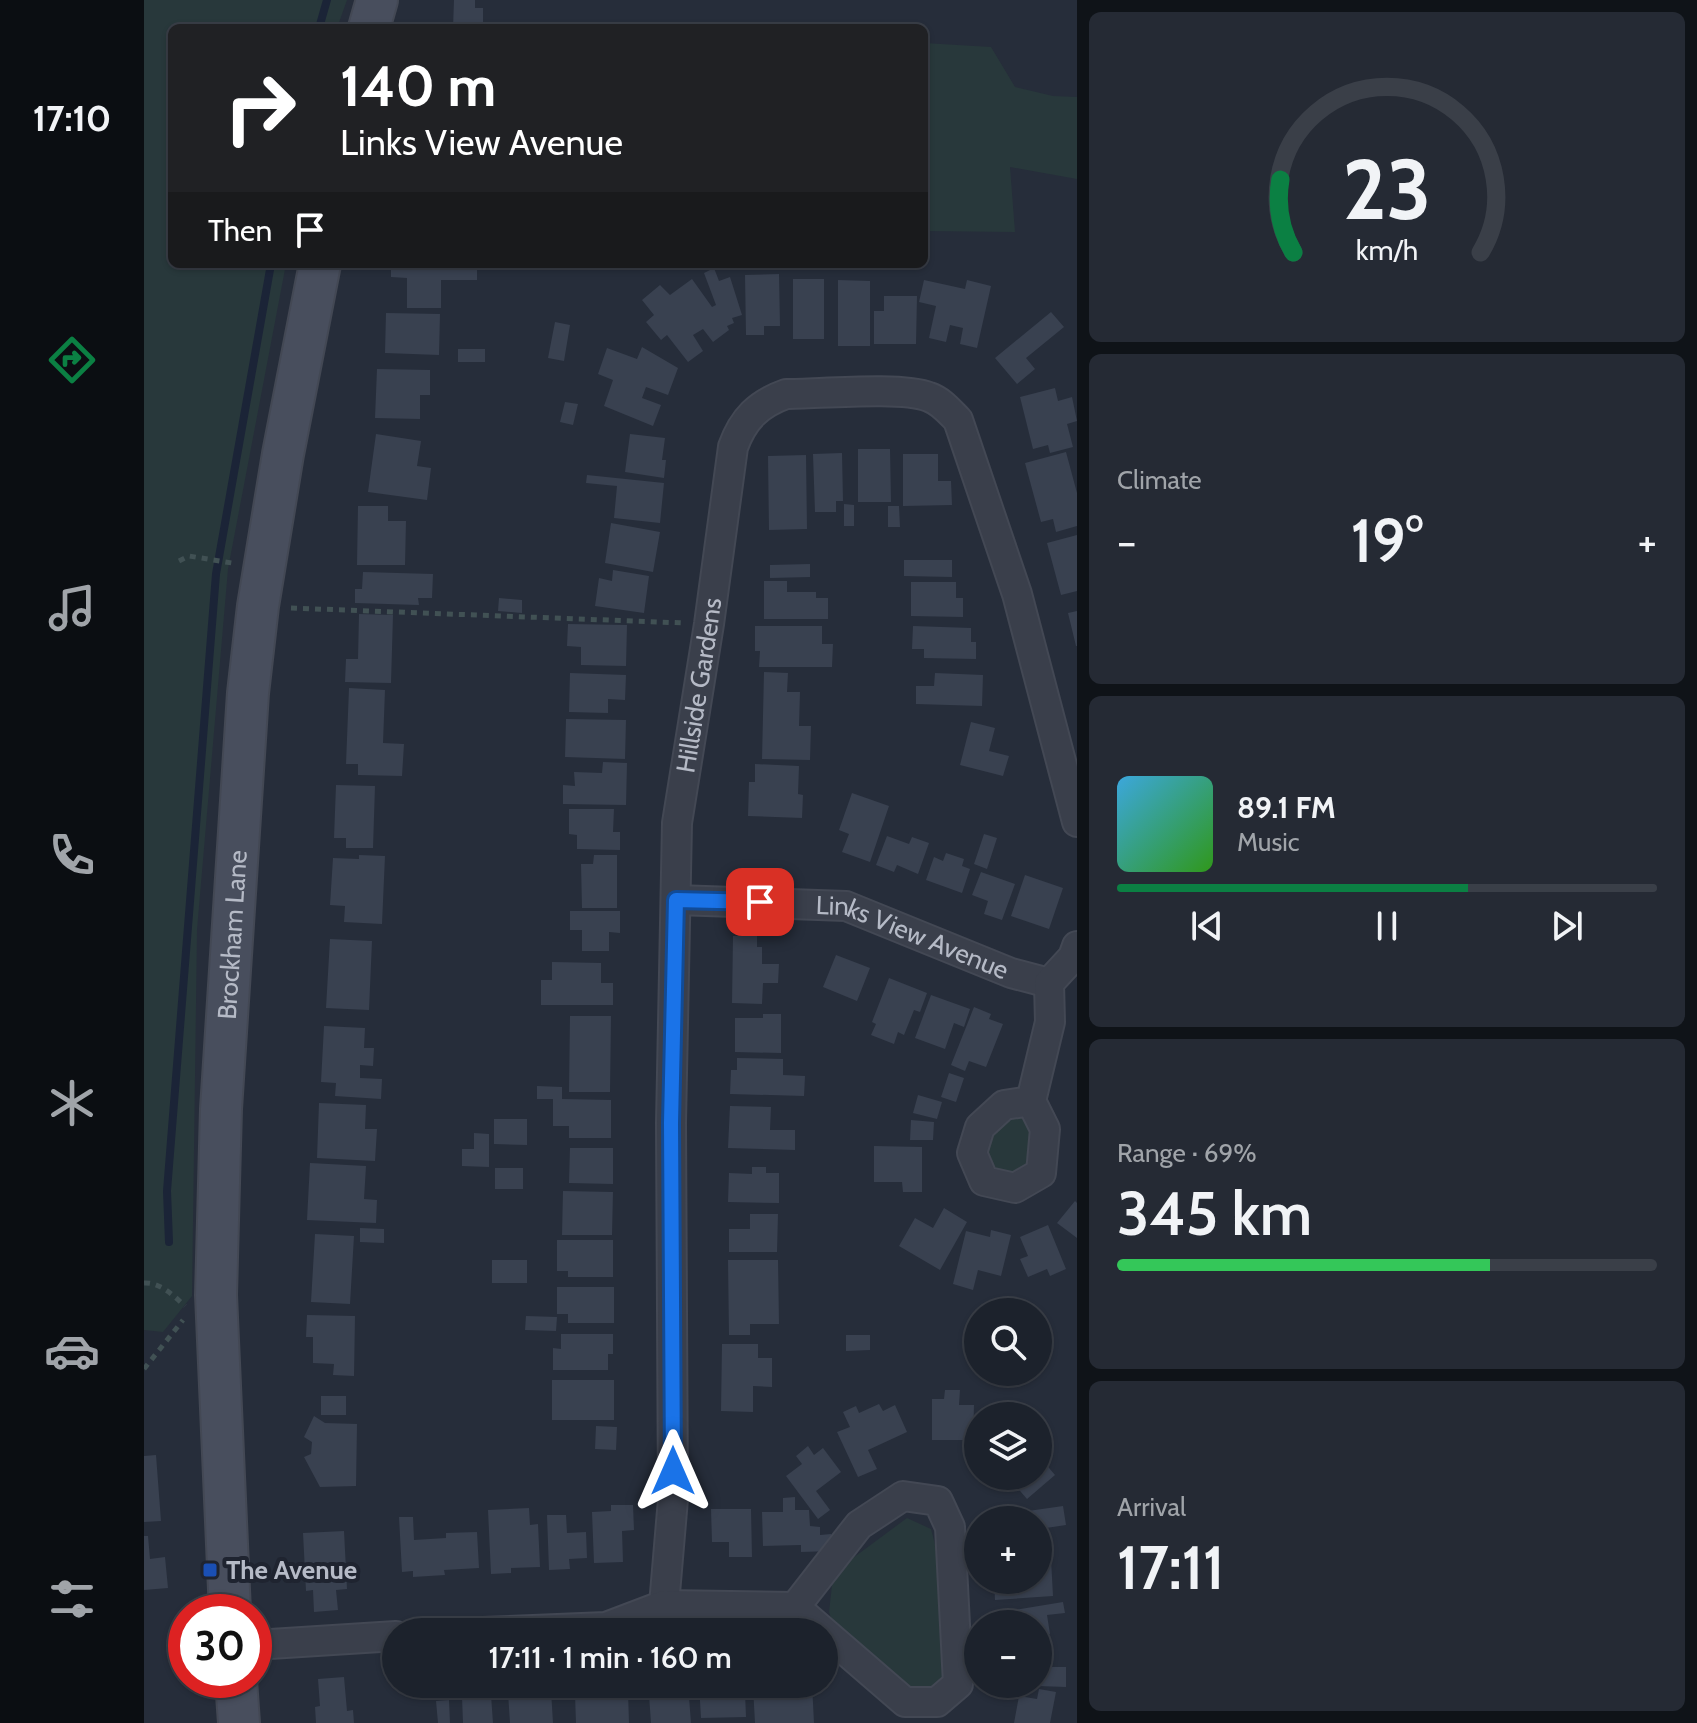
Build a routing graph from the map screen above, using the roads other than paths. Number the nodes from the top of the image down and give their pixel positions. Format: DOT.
graph roads {
  1 [pos="377,0"];
  2 [pos="370,24"];
  3 [pos="319,268"];
  4 [pos="1070,760"];
  5 [pos="1077,822"];
  6 [pos="676,900"];
  7 [pos="1077,946"];
  8 [pos="1049,983"];
  9 [pos="1031,1101"];
  10 [pos="228,1594"];
  11 [pos="664,1605"];
  12 [pos="795,1607"];
  13 [pos="630,1618"];
  14 [pos="382,1637"];
  15 [pos="272,1644"];
  16 [pos="237,1698"];
  17 [pos="239,1723"];
  1 -- 2 [label="street"];
  3 -- 10 [label="street, Brockham Lane"];
  4 -- 5 [label="street, Hillside Gardens"];
  4 -- 6 [label="street, Hillside Gardens"];
  6 -- 8 [label="street, Links View Avenue"];
  6 -- 11 [label="street, Hillside Gardens"];
  7 -- 8 [label="street"];
  8 -- 9 [label="street"];
  11 -- 12 [label="street"];
  11 -- 13 [label="street"];
  12 -- 12 [label="street"];
  14 -- 15 [label="street"];
  16 -- 17 [label="street"];
}
